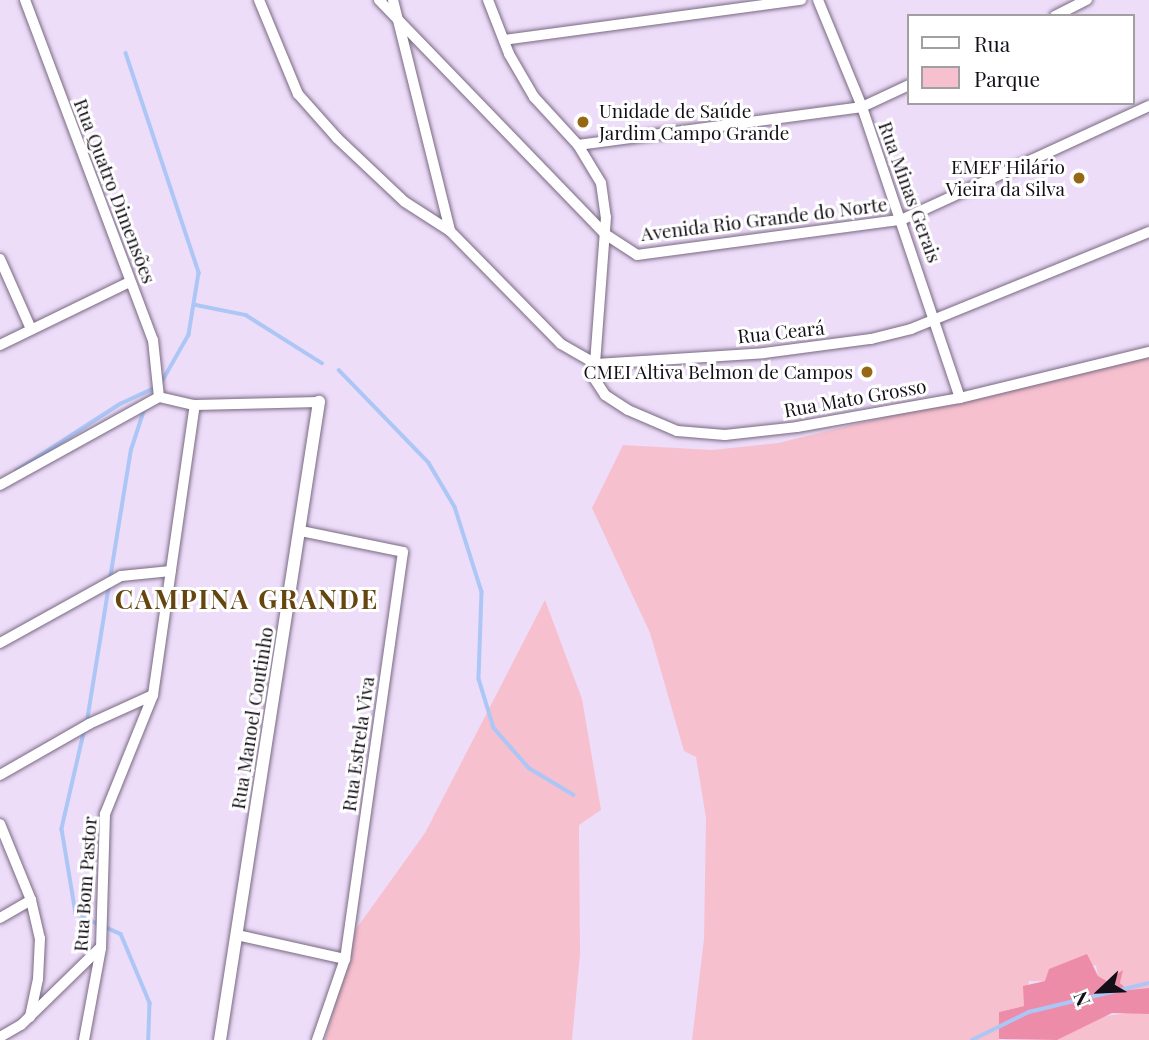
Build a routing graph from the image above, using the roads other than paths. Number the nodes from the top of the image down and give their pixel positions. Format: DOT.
graph roads {
  1 [pos="25,0"];
  2 [pos="258,0"];
  3 [pos="379,0"];
  4 [pos="393,0"];
  5 [pos="488,0"];
  6 [pos="801,0"];
  7 [pos="818,0"];
  8 [pos="1087,0"];
  9 [pos="1059,14"];
  10 [pos="399,19"];
  11 [pos="504,40"];
  12 [pos="908,85"];
  13 [pos="1149,106"];
  14 [pos="862,107"];
  15 [pos="578,145"];
  16 [pos="901,220"];
  17 [pos="450,231"];
  18 [pos="1149,232"];
  19 [pos="605,234"];
  20 [pos="0,259"];
  21 [pos="130,282"];
  22 [pos="936,317"];
  23 [pos="31,329"];
  24 [pos="0,345"];
  25 [pos="1149,352"];
  26 [pos="596,364"];
  27 [pos="159,397"];
  28 [pos="960,398"];
  29 [pos="319,402"];
  30 [pos="195,405"];
  31 [pos="0,485"];
  32 [pos="301,531"];
  33 [pos="171,571"];
  34 [pos="0,643"];
  35 [pos="153,695"];
  36 [pos="0,775"];
  37 [pos="0,824"];
  38 [pos="31,900"];
  39 [pos="0,918"];
  40 [pos="237,935"];
  41 [pos="101,948"];
  42 [pos="345,959"];
  43 [pos="30,1017"];
  44 [pos="0,1038"];
  45 [pos="84,1040"];
  46 [pos="220,1040"];
  47 [pos="317,1040"];
  1 -- 21 [label="street, Rua Quatro Dimensões"];
  2 -- 17 [label="street"];
  3 -- 10 [label="street, Avenida Rio Grande do Norte"];
  4 -- 10 [label="street"];
  5 -- 11 [label="street"];
  6 -- 11 [label="street"];
  7 -- 14 [label="street, Rua Minas Gerais"];
  8 -- 9 [label="street"];
  10 -- 17 [label="street"];
  10 -- 19 [label="street, Avenida Rio Grande do Norte"];
  11 -- 15 [label="street"];
  12 -- 14 [label="street"];
  13 -- 16 [label="street, Avenida Rio Grande do Norte"];
  14 -- 15 [label="street"];
  14 -- 16 [label="street, Rua Minas Gerais"];
  15 -- 19 [label="street"];
  16 -- 19 [label="street, Avenida Rio Grande do Norte"];
  16 -- 22 [label="street, Rua Minas Gerais"];
  17 -- 26 [label="street"];
  18 -- 22 [label="street, Rua Ceará"];
  19 -- 26 [label="street"];
  20 -- 23 [label="street"];
  21 -- 23 [label="street"];
  21 -- 27 [label="street, Rua Quatro Dimensões"];
  22 -- 26 [label="street, Rua Ceará"];
  22 -- 28 [label="street, Rua Minas Gerais"];
  23 -- 24 [label="street"];
  25 -- 28 [label="street, Rua Mato Grosso"];
  26 -- 28 [label="street, Rua Mato Grosso"];
  27 -- 30 [label="street"];
  27 -- 31 [label="street"];
  29 -- 30 [label="street"];
  29 -- 32 [label="street, Rua Manoel Coutinho"];
  30 -- 33 [label="street, Rua Bom Pastor"];
  32 -- 40 [label="street, Rua Manoel Coutinho"];
  32 -- 42 [label="street, Rua Estrela Viva"];
  33 -- 34 [label="street"];
  33 -- 35 [label="street, Rua Bom Pastor"];
  35 -- 36 [label="street"];
  35 -- 41 [label="street, Rua Bom Pastor"];
  37 -- 38 [label="street"];
  38 -- 39 [label="street"];
  38 -- 43 [label="street"];
  40 -- 42 [label="street"];
  40 -- 46 [label="street, Rua Manoel Coutinho"];
  41 -- 43 [label="street"];
  41 -- 45 [label="street, Rua Bom Pastor"];
  42 -- 47 [label="street, Rua Estrela Viva"];
  43 -- 44 [label="street"];
}
